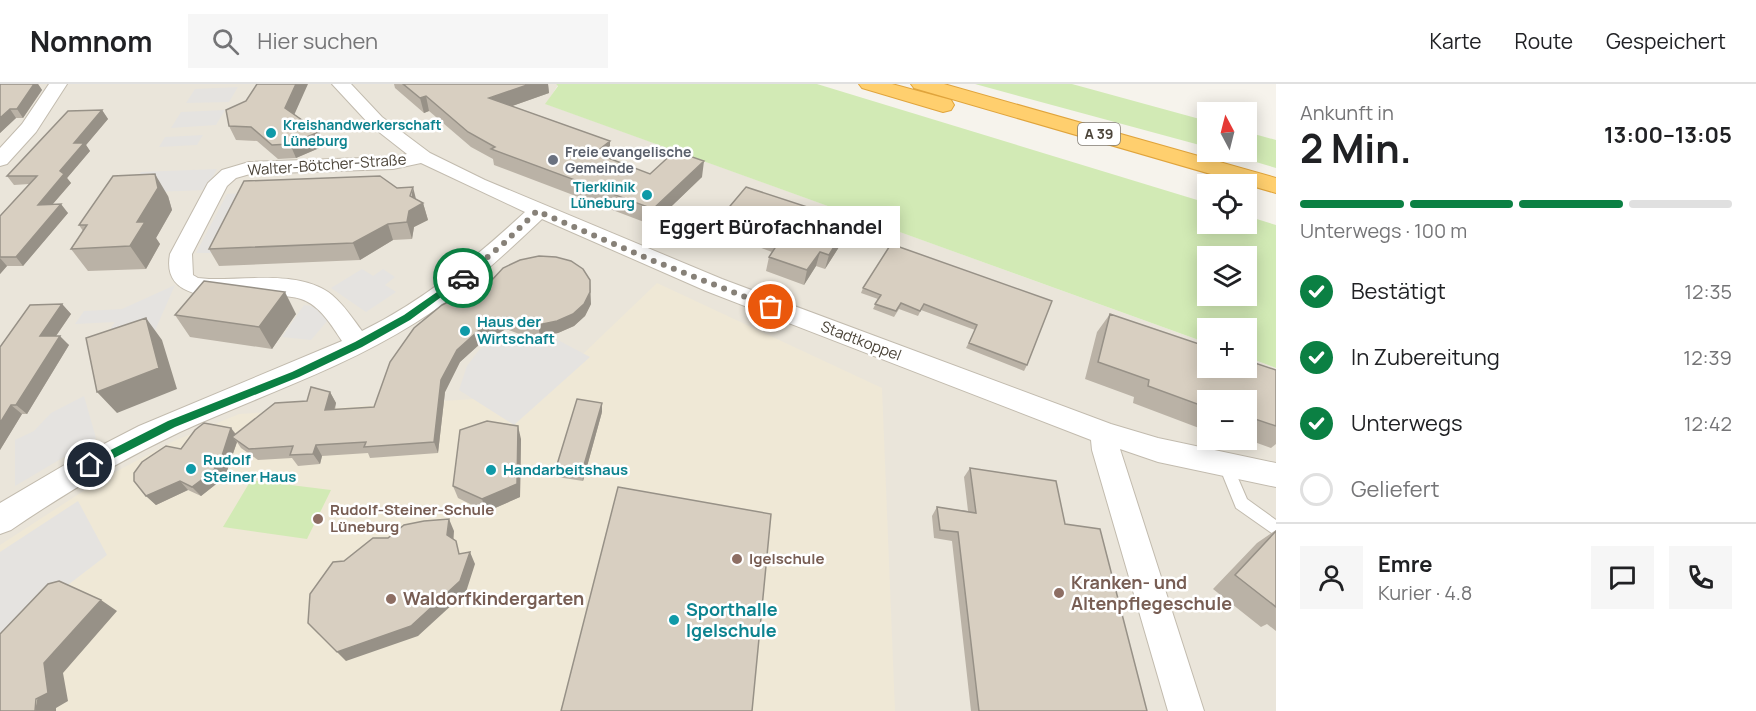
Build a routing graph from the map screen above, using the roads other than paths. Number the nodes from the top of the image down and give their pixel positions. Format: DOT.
graph roads {
  1 [pos="58,84"];
  2 [pos="341,84"];
  3 [pos="869,84"];
  4 [pos="921,84"];
  5 [pos="423,157"];
  6 [pos="0,160"];
  7 [pos="1197,178"];
  8 [pos="1276,186"];
  9 [pos="1257,196"];
  10 [pos="1276,202"];
  11 [pos="537,211"];
  12 [pos="358,345"];
  13 [pos="1105,433"];
  14 [pos="1226,466"];
  15 [pos="1276,475"];
  16 [pos="0,520"];
  17 [pos="1276,529"];
  18 [pos="1186,711"];
  1 -- 6 [label="street"];
  2 -- 5 [label="street, Stadtkoppel"];
  3 -- 7 [label="highway, A 39"];
  4 -- 8 [label="highway, A 39"];
  5 -- 11 [label="street, Stadtkoppel"];
  5 -- 12 [label="street, Walter-Bötcher-Straße"];
  9 -- 10 [label="highway"];
  11 -- 12 [label="street"];
  11 -- 13 [label="street, Stadtkoppel"];
  12 -- 16 [label="street"];
  13 -- 14 [label="street, Stadtkoppel"];
  13 -- 18 [label="street"];
  14 -- 15 [label="street, Stadtkoppel"];
  14 -- 17 [label="lane"];
}
